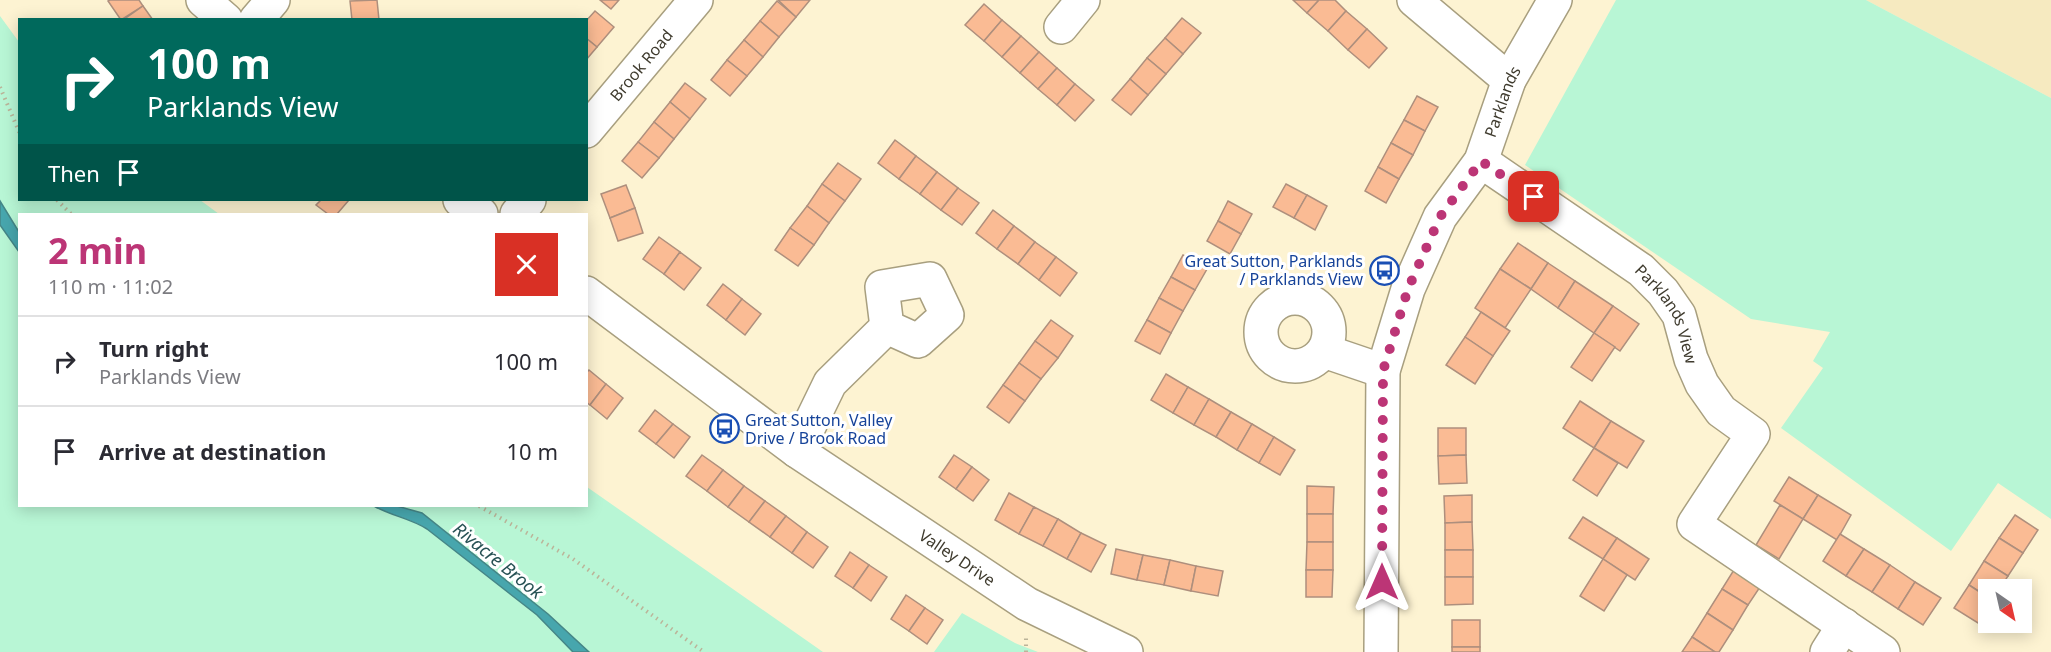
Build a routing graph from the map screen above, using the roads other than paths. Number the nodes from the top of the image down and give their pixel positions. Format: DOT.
graph roads {
  1 [pos="203,0"];
  2 [pos="273,0"];
  3 [pos="696,0"];
  4 [pos="1083,0"];
  5 [pos="1414,0"];
  6 [pos="1555,0"];
  7 [pos="224,18"];
  8 [pos="258,18"];
  9 [pos="1061,27"];
  10 [pos="1509,80"];
  11 [pos="588,129"];
  12 [pos="1481,161"];
  13 [pos="462,201"];
  14 [pos="528,201"];
  15 [pos="480,213"];
  16 [pos="517,213"];
  17 [pos="588,294"];
  18 [pos="887,327"];
  19 [pos="1324,351"];
  20 [pos="1383,371"];
  21 [pos="797,451"];
  22 [pos="1835,639"];
  23 [pos="1126,652"];
  24 [pos="1381,652"];
  25 [pos="1883,652"];
  1 -- 7 [label="street"];
  2 -- 8 [label="street"];
  3 -- 11 [label="street, Brook Road"];
  4 -- 9 [label="street"];
  5 -- 10 [label="street"];
  6 -- 10 [label="street, Parklands"];
  10 -- 12 [label="street, Parklands"];
  12 -- 20 [label="street, Parklands"];
  12 -- 22 [label="street, Parklands View"];
  13 -- 15 [label="street"];
  14 -- 16 [label="street"];
  17 -- 21 [label="street, Valley Drive"];
  18 -- 21 [label="street"];
  19 -- 20 [label="street"];
  20 -- 24 [label="street, Parklands"];
  21 -- 23 [label="street, Valley Drive"];
  22 -- 25 [label="street"];
}
